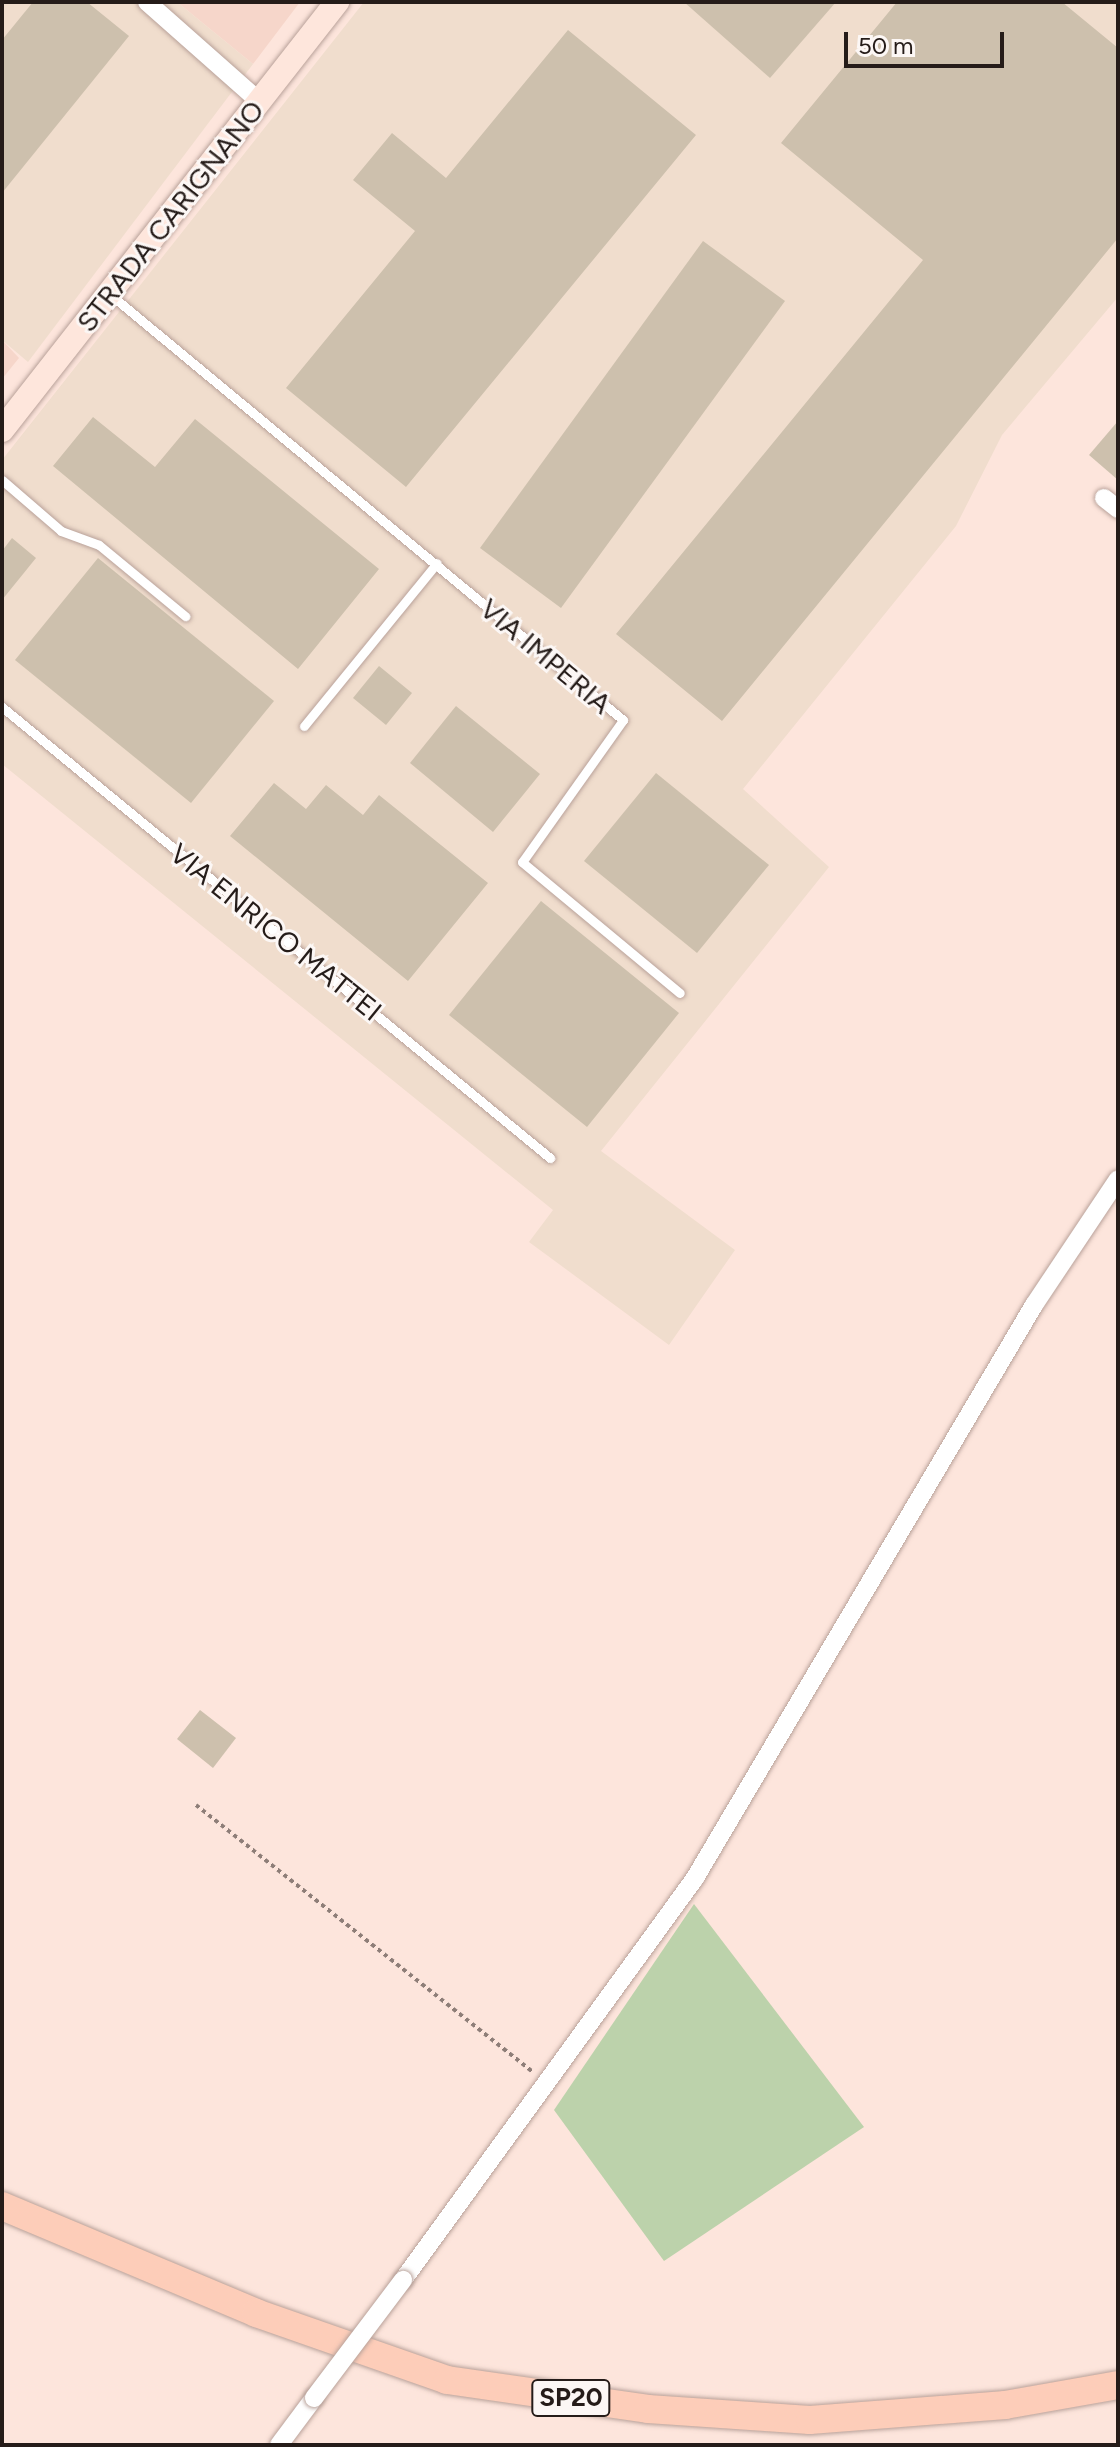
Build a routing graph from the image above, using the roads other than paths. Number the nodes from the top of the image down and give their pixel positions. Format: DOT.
graph roads {
  1 [pos="147,2"];
  2 [pos="337,2"];
  3 [pos="259,101"];
  4 [pos="109,293"];
  5 [pos="2,430"];
  6 [pos="2,480"];
  7 [pos="437,563"];
  8 [pos="185,616"];
  9 [pos="2,707"];
  10 [pos="304,726"];
  11 [pos="680,993"];
  12 [pos="550,1158"];
  13 [pos="1118,1179"];
  14 [pos="2,2206"];
  15 [pos="2,2220"];
  16 [pos="49,2231"];
  17 [pos="1118,2385"];
  18 [pos="279,2445"];
  1 -- 3 [label="street"];
  2 -- 3 [label="street, STRADA CARIGNANO"];
  3 -- 4 [label="street, STRADA CARIGNANO"];
  4 -- 5 [label="street, STRADA CARIGNANO"];
  4 -- 7 [label="lane, VIA IMPERIA"];
  6 -- 8 [label="lane"];
  7 -- 10 [label="lane"];
  7 -- 11 [label="lane, VIA IMPERIA"];
  9 -- 12 [label="lane, VIA ENRICO MATTEI"];
  13 -- 18 [label="street, bridge"];
  14 -- 16 [label="main road, SP20"];
  15 -- 16 [label="main road, SP20"];
  16 -- 17 [label="main road, SP20"];
}
